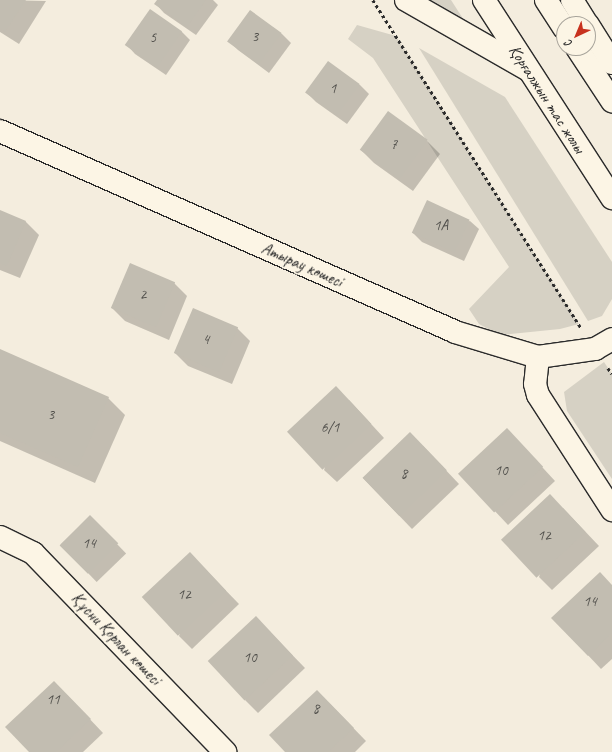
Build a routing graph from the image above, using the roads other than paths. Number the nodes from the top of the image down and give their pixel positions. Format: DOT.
graph roads {
  1 [pos="406,0"];
  2 [pos="484,0"];
  3 [pos="546,0"];
  4 [pos="572,0"];
  5 [pos="556,16"];
  6 [pos="582,16"];
  7 [pos="596,38"];
  8 [pos="582,56"];
  9 [pos="612,63"];
  10 [pos="528,70"];
  11 [pos="612,101"];
  12 [pos="0,131"];
  13 [pos="612,198"];
  14 [pos="612,339"];
  15 [pos="538,357"];
  16 [pos="612,510"];
  17 [pos="0,537"];
  18 [pos="225,752"];
  1 -- 10 [label="street"];
  2 -- 10 [label="street, Қорғалжын тас жолы"];
  3 -- 5 [label="street"];
  4 -- 6 [label="street"];
  7 -- 9 [label="street"];
  8 -- 11 [label="street"];
  10 -- 13 [label="street, Қорғалжын тас жолы"];
  12 -- 15 [label="street, Атырау көшесі"];
  14 -- 15 [label="street, Атырау көшесі"];
  15 -- 16 [label="street"];
  17 -- 18 [label="street, Құсни Қорлан көшесі"];
}
